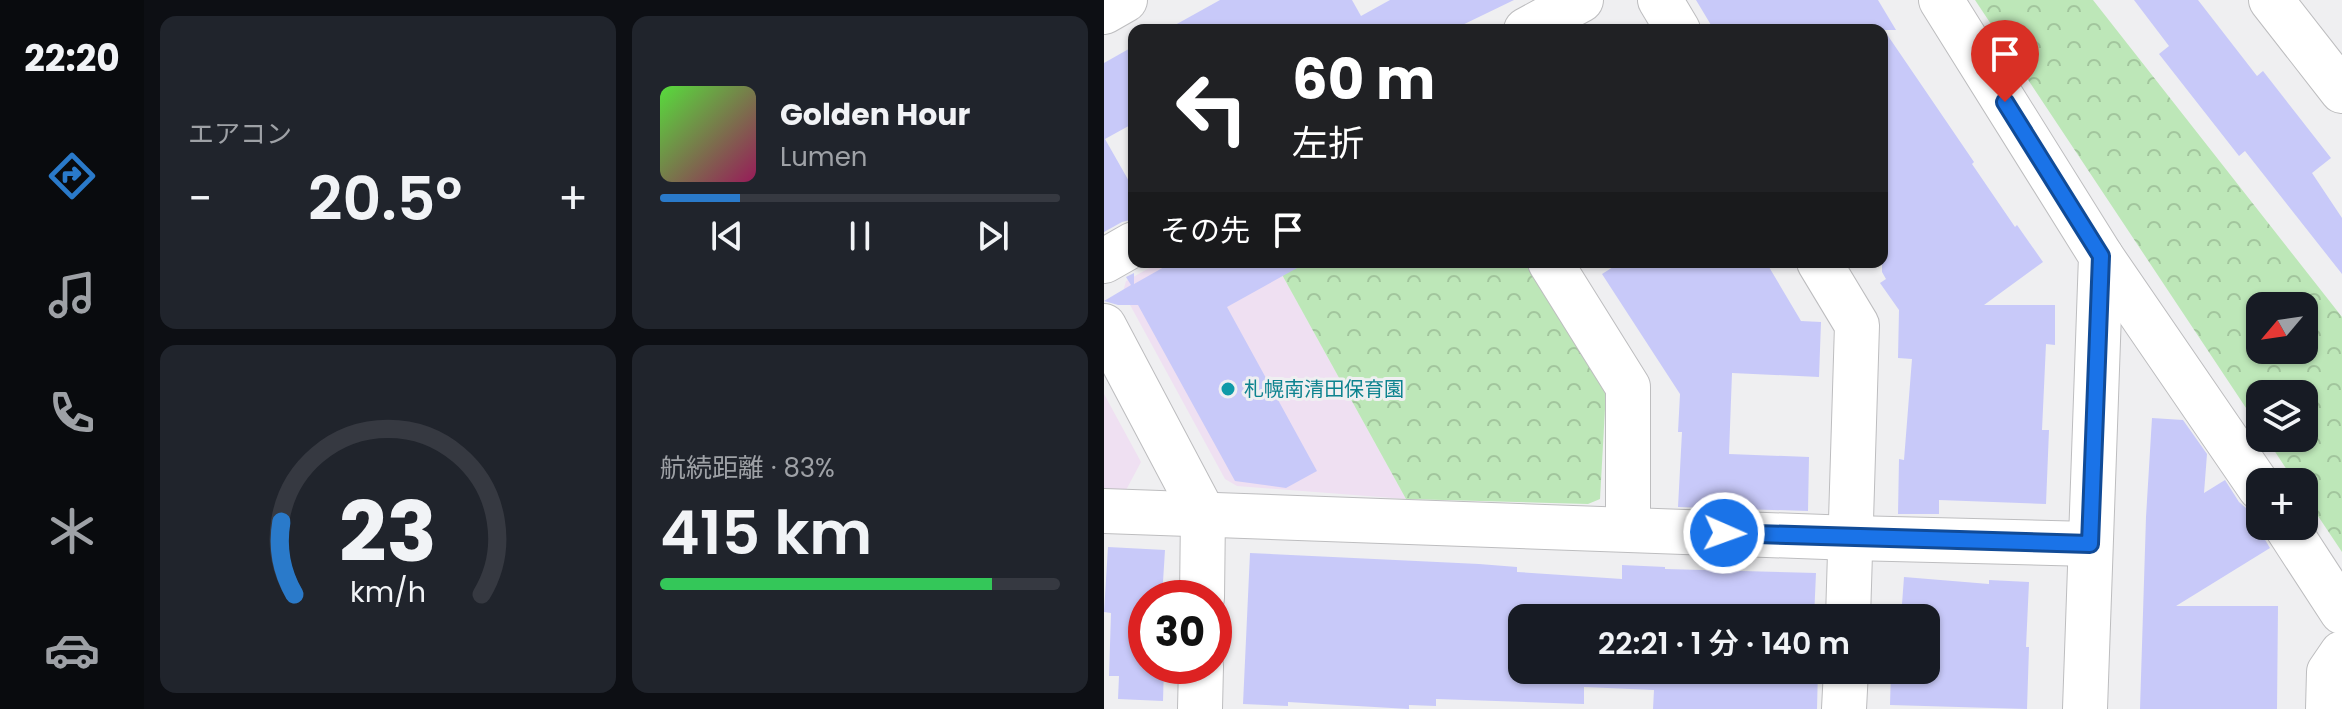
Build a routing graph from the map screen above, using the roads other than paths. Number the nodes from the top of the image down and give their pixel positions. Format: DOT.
graph roads {
  1 [pos="1125,0"];
  2 [pos="1581,0"];
  3 [pos="1660,0"];
  4 [pos="1941,0"];
  5 [pos="2271,0"];
  6 [pos="1104,12"];
  7 [pos="1537,24"];
  8 [pos="1674,24"];
  9 [pos="2342,91"];
  10 [pos="1128,247"];
  11 [pos="2101,256"];
  12 [pos="1104,261"];
  13 [pos="1554,268"];
  14 [pos="1823,268"];
  15 [pos="1104,326"];
  16 [pos="2246,468"];
  17 [pos="1104,511"];
  18 [pos="1203,513"];
  19 [pos="1628,529"];
  20 [pos="1852,538"];
  21 [pos="2295,540"];
  22 [pos="2090,544"];
  23 [pos="1202,580"];
  24 [pos="1849,604"];
  25 [pos="2342,612"];
  26 [pos="2342,653"];
  27 [pos="1201,684"];
  28 [pos="1845,684"];
  29 [pos="1200,709"];
  30 [pos="1844,709"];
  31 [pos="2085,709"];
  32 [pos="2328,709"];
  1 -- 6 [label="street"];
  2 -- 7 [label="street"];
  3 -- 8 [label="street"];
  4 -- 11 [label="street"];
  5 -- 9 [label="street"];
  10 -- 12 [label="street"];
  11 -- 16 [label="street"];
  11 -- 22 [label="street"];
  13 -- 19 [label="street"];
  14 -- 20 [label="street"];
  15 -- 18 [label="street"];
  17 -- 18 [label="street"];
  18 -- 19 [label="street"];
  18 -- 23 [label="street"];
  19 -- 20 [label="street"];
  20 -- 22 [label="street"];
  20 -- 24 [label="street"];
  21 -- 25 [label="street"];
  22 -- 31 [label="street"];
  26 -- 32 [label="street"];
  27 -- 29 [label="street"];
  28 -- 30 [label="street"];
}
